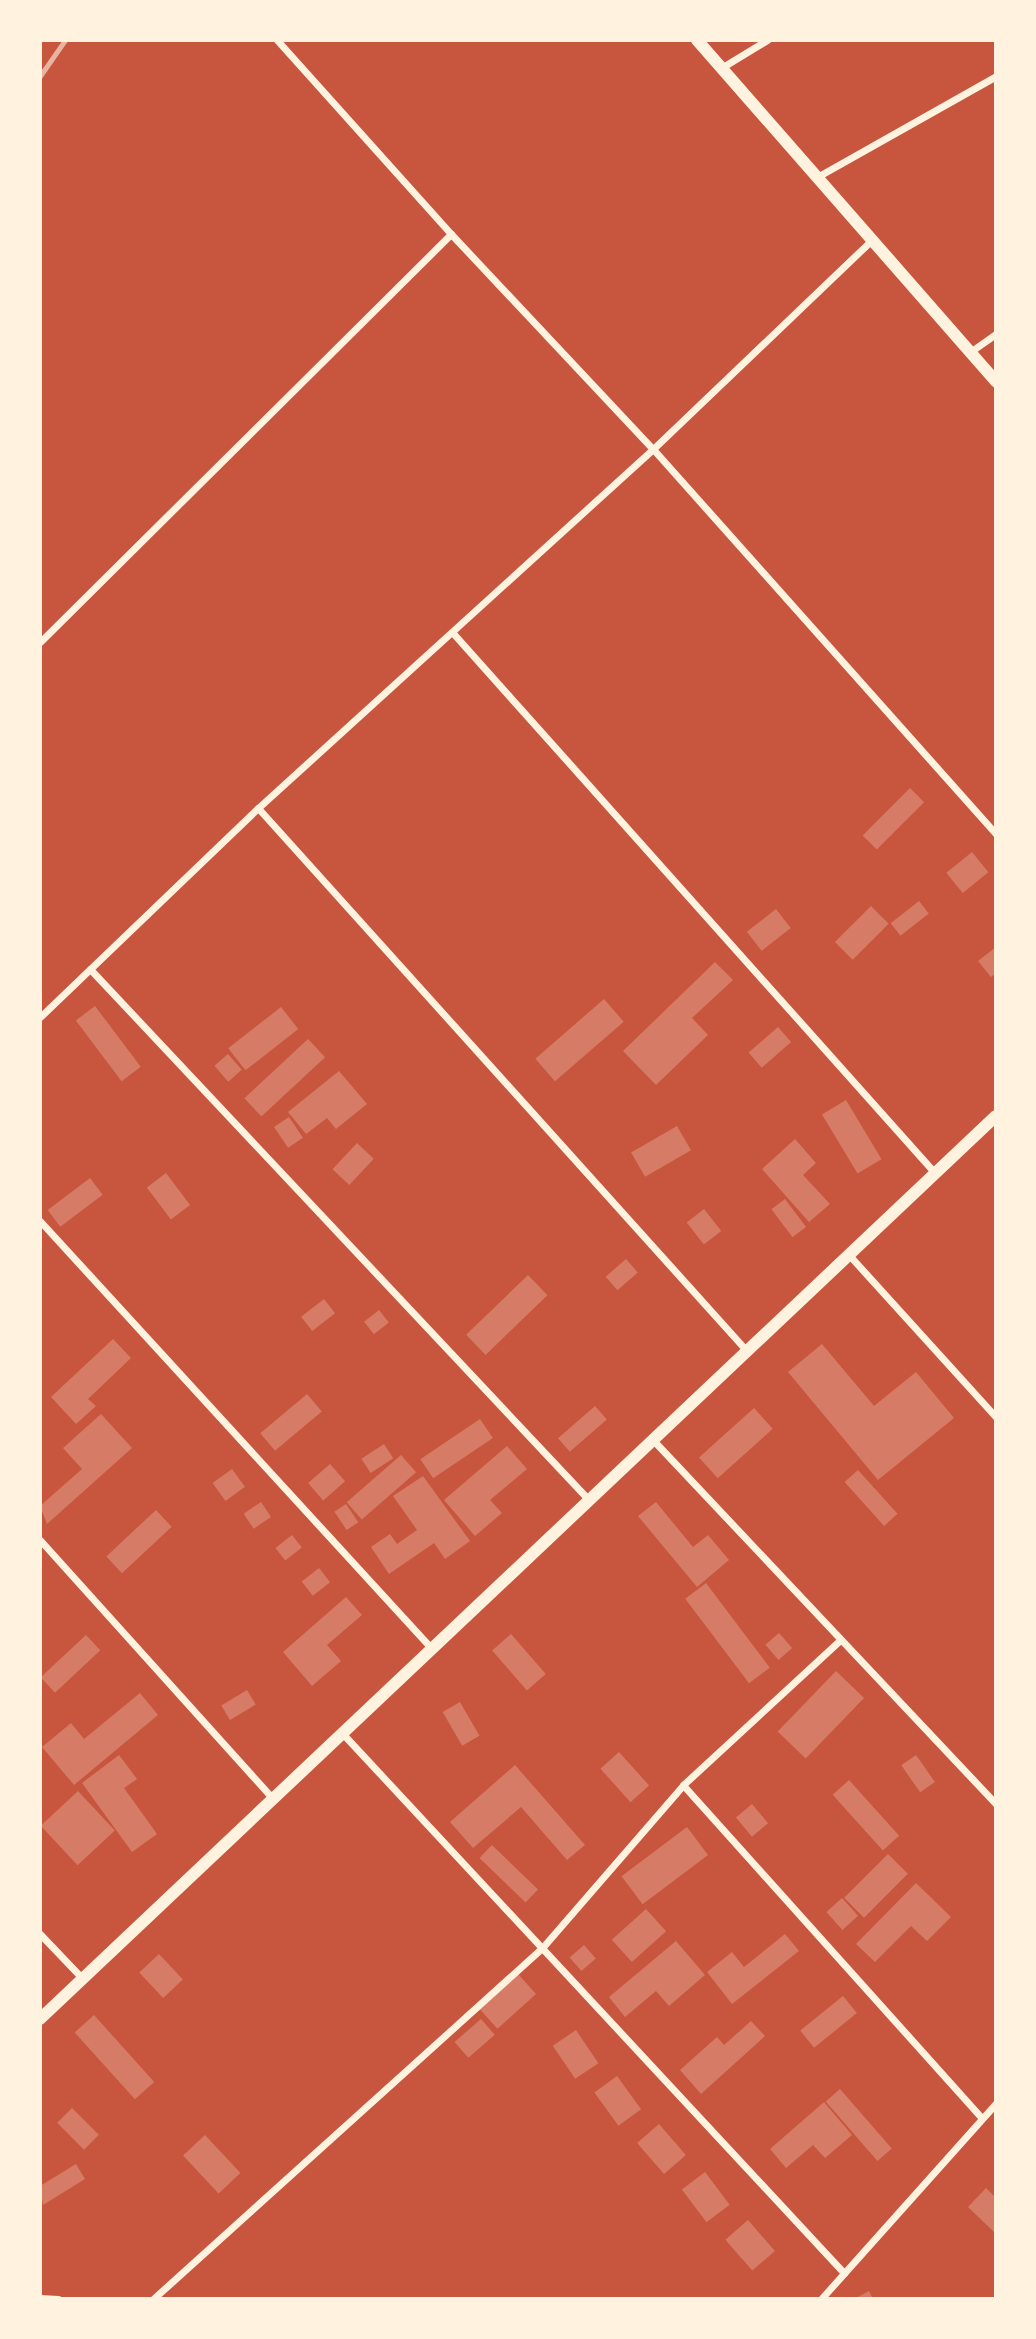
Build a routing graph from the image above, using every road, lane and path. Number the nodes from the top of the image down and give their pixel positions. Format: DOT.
graph roads {
  1 [pos="277,40"];
  2 [pos="697,40"];
  3 [pos="767,40"];
  4 [pos="722,68"];
  5 [pos="996,76"];
  6 [pos="817,177"];
  7 [pos="451,234"];
  8 [pos="872,240"];
  9 [pos="996,334"];
  10 [pos="970,352"];
  11 [pos="996,381"];
  12 [pos="653,449"];
  13 [pos="452,632"];
  14 [pos="40,642"];
  15 [pos="258,808"];
  16 [pos="996,834"];
  17 [pos="90,969"];
  18 [pos="40,1017"];
  19 [pos="996,1116"];
  20 [pos="935,1173"];
  21 [pos="40,1221"];
  22 [pos="849,1255"];
  23 [pos="747,1351"];
  24 [pos="996,1417"];
  25 [pos="653,1440"];
  26 [pos="589,1500"];
  27 [pos="40,1540"];
  28 [pos="841,1640"];
  29 [pos="432,1649"];
  30 [pos="342,1734"];
  31 [pos="682,1785"];
  32 [pos="274,1798"];
  33 [pos="996,1804"];
  34 [pos="40,1934"];
  35 [pos="542,1948"];
  36 [pos="83,1979"];
  37 [pos="40,2019"];
  38 [pos="996,2104"];
  39 [pos="981,2117"];
  40 [pos="844,2273"];
  41 [pos="40,2298"];
  42 [pos="58,2299"];
  43 [pos="152,2299"];
  44 [pos="821,2299"];
  1 -- 7 [label="street"];
  2 -- 4 [label="street"];
  3 -- 4 [label="street"];
  4 -- 6 [label="street"];
  5 -- 6 [label="street"];
  6 -- 8 [label="street"];
  7 -- 12 [label="street"];
  7 -- 14 [label="street"];
  8 -- 10 [label="street"];
  8 -- 12 [label="street"];
  9 -- 10 [label="street"];
  10 -- 11 [label="street"];
  12 -- 13 [label="street"];
  12 -- 16 [label="street"];
  13 -- 15 [label="street"];
  13 -- 20 [label="street"];
  15 -- 17 [label="street"];
  15 -- 23 [label="street"];
  17 -- 18 [label="street"];
  17 -- 26 [label="street"];
  19 -- 20 [label="street"];
  20 -- 22 [label="street"];
  21 -- 29 [label="street"];
  22 -- 23 [label="street"];
  22 -- 24 [label="street"];
  23 -- 25 [label="street"];
  25 -- 26 [label="street"];
  25 -- 28 [label="street"];
  26 -- 29 [label="street"];
  27 -- 32 [label="street"];
  28 -- 31 [label="street"];
  28 -- 33 [label="street"];
  29 -- 30 [label="street"];
  30 -- 32 [label="street"];
  30 -- 35 [label="street"];
  31 -- 35 [label="street"];
  31 -- 39 [label="street"];
  32 -- 36 [label="street"];
  34 -- 36 [label="street"];
  35 -- 40 [label="street"];
  35 -- 43 [label="street"];
  36 -- 37 [label="street"];
  38 -- 39 [label="street"];
  39 -- 40 [label="street"];
  40 -- 44 [label="street"];
  41 -- 42 [label="street"];
}
